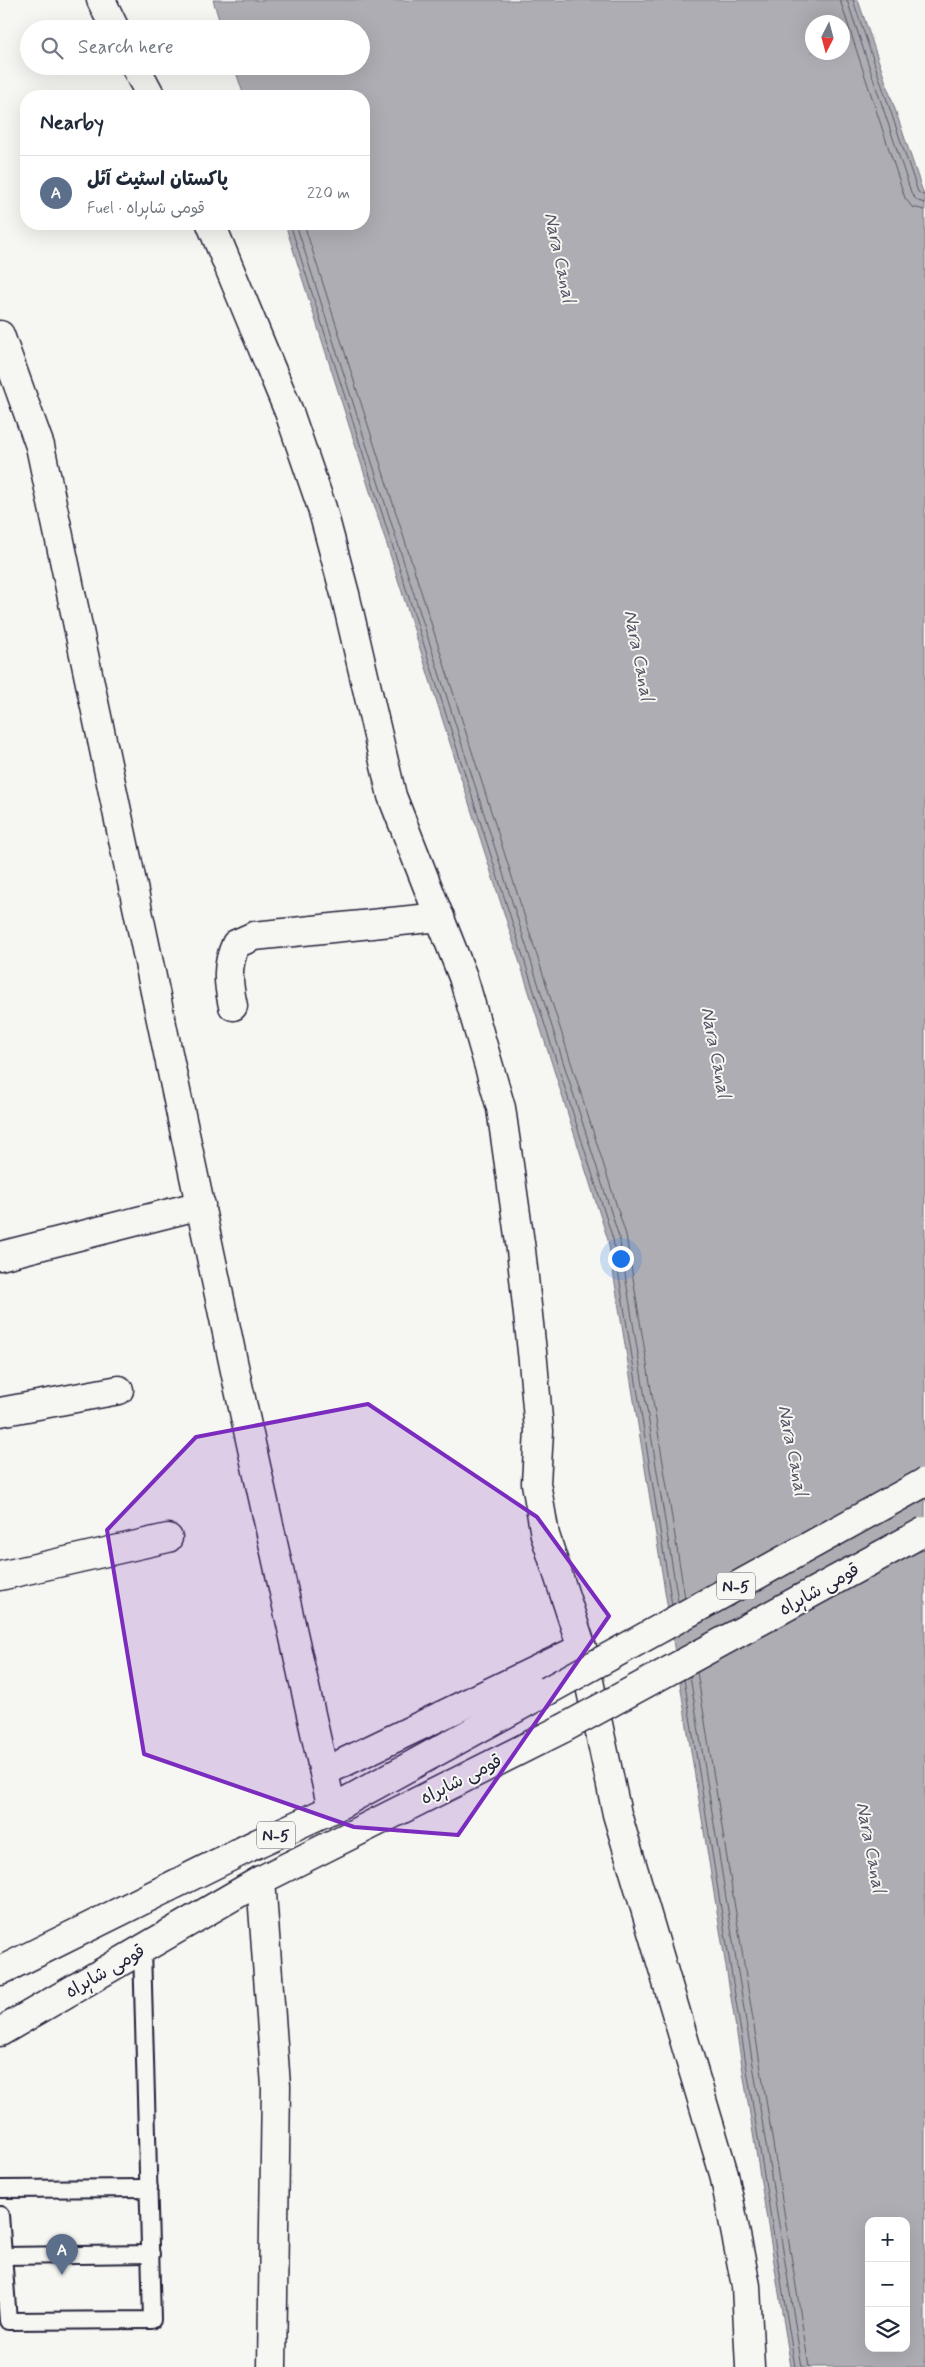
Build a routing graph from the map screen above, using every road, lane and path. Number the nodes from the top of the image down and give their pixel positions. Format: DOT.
graph roads {
  1 [pos="101,0"];
  2 [pos="111,20"];
  3 [pos="140,75"];
  4 [pos="148,90"];
  5 [pos="213,230"];
  6 [pos="0,335"];
  7 [pos="440,917"];
  8 [pos="233,1006"];
  9 [pos="201,1205"];
  10 [pos="0,1256"];
  11 [pos="119,1390"];
  12 [pos="0,1412"];
  13 [pos="925,1482"];
  14 [pos="925,1531"];
  15 [pos="168,1538"];
  16 [pos="0,1576"];
  17 [pos="582,1648"];
  18 [pos="324,1772"];
  19 [pos="332,1809"];
  20 [pos="258,1843"];
  21 [pos="261,1880"];
  22 [pos="142,1949"];
  23 [pos="0,1970"];
  24 [pos="0,2032"];
  25 [pos="149,2188"];
  26 [pos="0,2189"];
  27 [pos="0,2215"];
  28 [pos="151,2254"];
  29 [pos="3,2256"];
  30 [pos="272,2367"];
  31 [pos="750,2367"];
  1 -- 2 [label="main road"];
  3 -- 4 [label="main road"];
  5 -- 7 [label="main road"];
  6 -- 9 [label="main road"];
  7 -- 8 [label="main road"];
  7 -- 17 [label="main road"];
  9 -- 10 [label="main road"];
  9 -- 18 [label="main road"];
  11 -- 12 [label="main road"];
  13 -- 19 [label="main road, قومی شاہراہ / N-5, bridge"];
  14 -- 21 [label="main road, قومی شاہراہ / N-5, bridge"];
  15 -- 16 [label="main road"];
  17 -- 18 [label="main road"];
  17 -- 31 [label="main road"];
  18 -- 19 [label="main road"];
  19 -- 20 [label="main road, قومی شاہراہ / N-5"];
  20 -- 21 [label="main road"];
  20 -- 23 [label="main road, قومی شاہراہ / N-5"];
  21 -- 22 [label="main road, قومی شاہراہ / N-5"];
  21 -- 30 [label="main road"];
  22 -- 24 [label="main road, قومی شاہراہ / N-5"];
  22 -- 25 [label="lane"];
  25 -- 26 [label="lane"];
  25 -- 28 [label="lane"];
  27 -- 29 [label="lane"];
  28 -- 29 [label="lane"];
  28 -- 29 [label="lane"];
}
